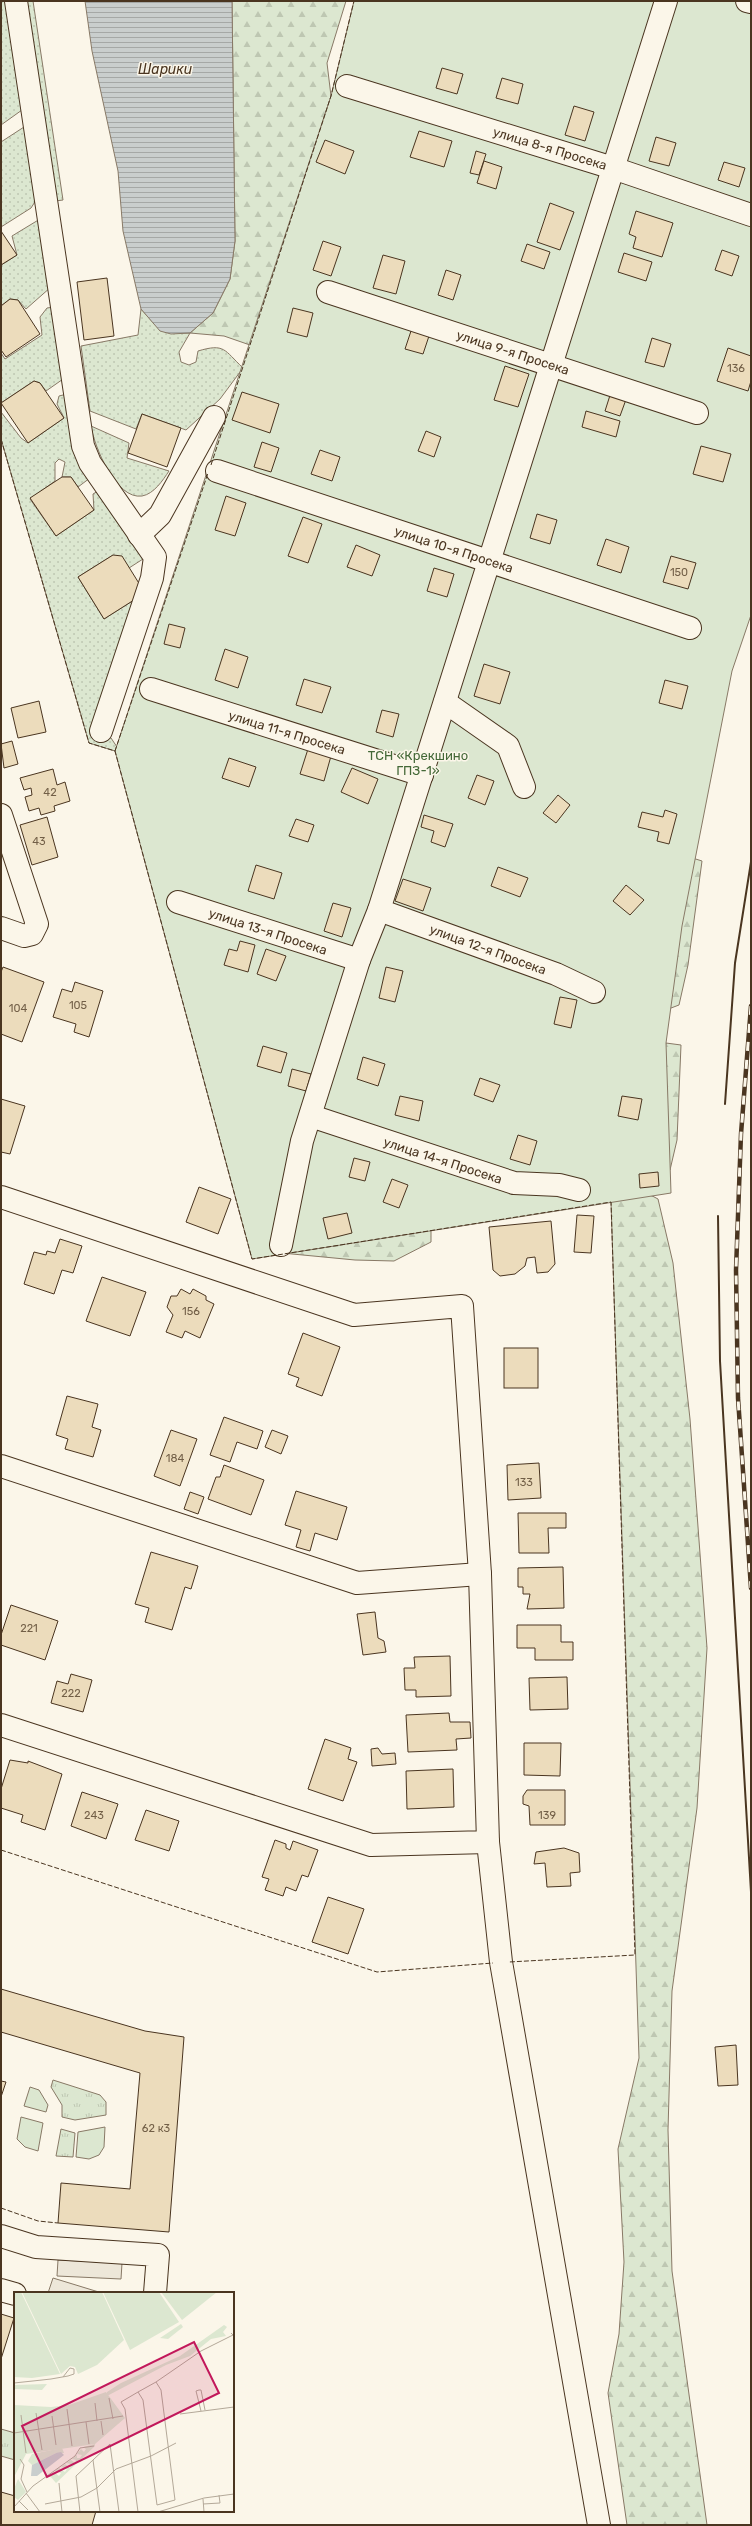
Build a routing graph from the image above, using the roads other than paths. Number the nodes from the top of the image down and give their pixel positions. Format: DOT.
graph roads {
  1 [pos="16,1"];
  2 [pos="666,1"];
  3 [pos="747,1"];
  4 [pos="751,2"];
  5 [pos="347,86"];
  6 [pos="613,168"];
  7 [pos="751,215"];
  8 [pos="328,292"];
  9 [pos="551,364"];
  10 [pos="698,413"];
  11 [pos="214,417"];
  12 [pos="217,471"];
  13 [pos="140,535"];
  14 [pos="489,561"];
  15 [pos="690,628"];
  16 [pos="151,689"];
  17 [pos="445,702"];
  18 [pos="101,731"];
  19 [pos="422,775"];
  20 [pos="524,787"];
  21 [pos="1,815"];
  22 [pos="178,902"];
  23 [pos="379,910"];
  24 [pos="1,928"];
  25 [pos="359,960"];
  26 [pos="594,992"];
  27 [pos="311,1116"];
  28 [pos="579,1190"];
  29 [pos="1,1197"];
  30 [pos="281,1245"];
  31 [pos="1,1466"];
  32 [pos="480,1574"];
  33 [pos="1,1725"];
  34 [pos="488,1842"];
  35 [pos="1,2236"];
  36 [pos="1,2290"];
  37 [pos="155,2292"];
  38 [pos="14,2294"];
  39 [pos="599,2525"];
  1 -- 13 [label="street"];
  2 -- 6 [label="street"];
  3 -- 4 [label="street"];
  5 -- 6 [label="street, улица 8-я Просека"];
  6 -- 7 [label="street, улица 8-я Просека"];
  6 -- 9 [label="street"];
  8 -- 9 [label="street, улица 9-я Просека"];
  9 -- 10 [label="street, улица 9-я Просека"];
  9 -- 14 [label="street"];
  11 -- 13 [label="street"];
  12 -- 14 [label="street, улица 10-я Просека"];
  13 -- 18 [label="street"];
  14 -- 15 [label="street, улица 10-я Просека"];
  14 -- 17 [label="street"];
  16 -- 19 [label="street, улица 11-я Просека"];
  17 -- 19 [label="street"];
  17 -- 20 [label="street"];
  19 -- 23 [label="street"];
  21 -- 24 [label="street"];
  22 -- 25 [label="street, улица 13-я Просека"];
  23 -- 25 [label="street"];
  23 -- 26 [label="street, улица 12-я Просека"];
  25 -- 27 [label="street"];
  27 -- 28 [label="street, улица 14-я Просека"];
  27 -- 30 [label="street"];
  29 -- 32 [label="street"];
  31 -- 32 [label="street"];
  32 -- 34 [label="street"];
  33 -- 34 [label="street"];
  34 -- 39 [label="street"];
  35 -- 37 [label="street"];
  36 -- 38 [label="street"];
}
